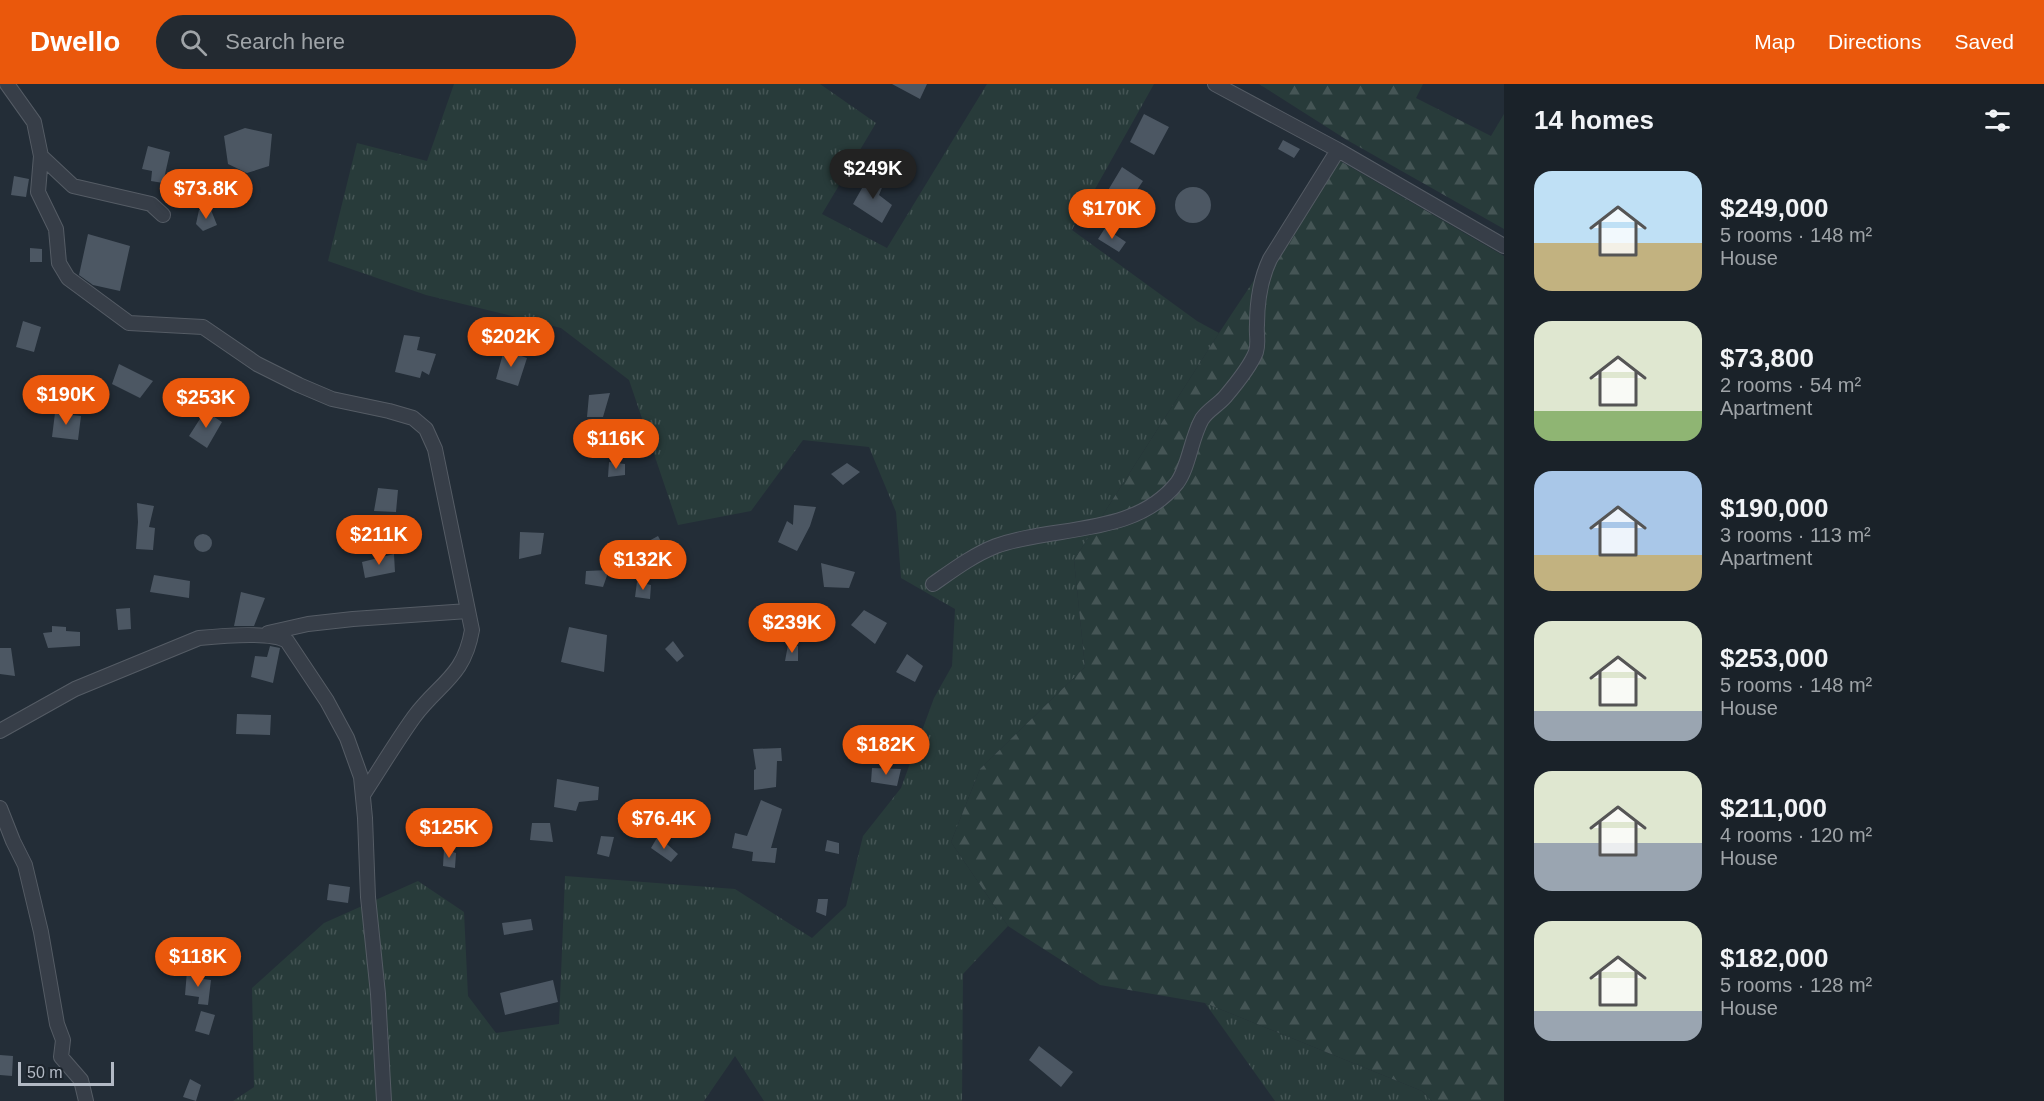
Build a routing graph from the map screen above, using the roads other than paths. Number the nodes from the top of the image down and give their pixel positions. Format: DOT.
graph roads {
  1 [pos="7,84"];
  2 [pos="1215,84"];
  3 [pos="1338,150"];
  4 [pos="41,156"];
  5 [pos="163,215"];
  6 [pos="1504,246"];
  7 [pos="933,584"];
  8 [pos="468,611"];
  9 [pos="258,636"];
  10 [pos="0,731"];
  11 [pos="363,795"];
  12 [pos="0,808"];
  13 [pos="86,1101"];
  14 [pos="384,1101"];
  1 -- 4 [label="street"];
  2 -- 3 [label="street"];
  3 -- 6 [label="street"];
  3 -- 7 [label="street"];
  4 -- 5 [label="street"];
  4 -- 8 [label="street"];
  8 -- 9 [label="street"];
  8 -- 11 [label="street"];
  9 -- 10 [label="street"];
  9 -- 11 [label="street"];
  11 -- 14 [label="street"];
  12 -- 13 [label="street"];
}
